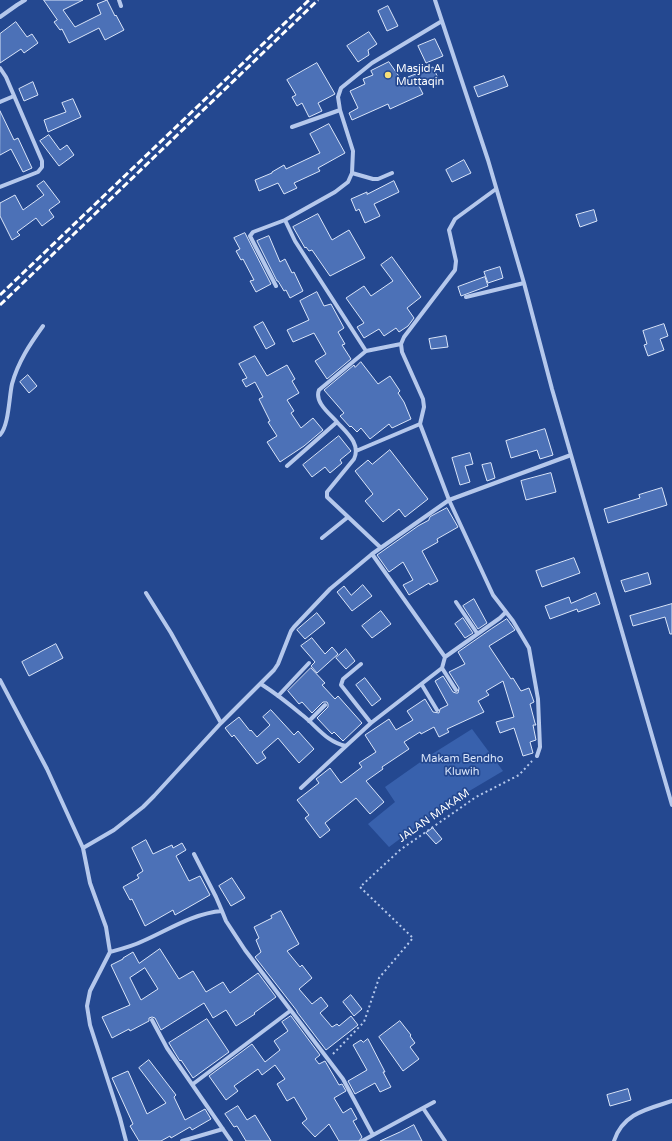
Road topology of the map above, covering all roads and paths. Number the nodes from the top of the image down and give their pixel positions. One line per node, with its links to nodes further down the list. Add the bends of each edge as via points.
1 (25, 0): 5 (street)
2 (119, 0): 4 (street)
3 (435, 0): 6 (street)
4 (121, 6)
5 (0, 17)
6 (442, 21): 10 (street, via 372,63 341,88 338,97); 15 (street)
7 (0, 68): 8 (street)
8 (14, 96): 9 (street); 14 (street, via 42,166 38,172)
9 (0, 102)
10 (340, 110): 11 (street); 13 (street, via 353,151)
11 (292, 127)
12 (392, 173): 13 (street, via 378,179)
13 (352, 174): 16 (street, via 348,182 335,192)
14 (0, 187)
15 (496, 189): 17 (street); 21 (street, via 451,224 449,230 456,261 455,270)
16 (285, 220): 18 (street, via 253,232 250,236); 22 (street, via 295,241)
17 (524, 283): 19 (street); 27 (street)
18 (276, 286)
19 (466, 298)
20 (43, 326): 25 (street, via 20,361)
21 (401, 344): 22 (street); 24 (street, via 402,352 423,399)
22 (366, 350): 23 (street, via 319,390 317,396 320,402)
23 (337, 422): 26 (street, via 355,443); 28 (street)
24 (420, 424): 26 (street); 29 (street)
25 (0, 435)
26 (356, 451): 30 (street, via 354,459 327,492 327,497)
27 (571, 455): 29 (street); 55 (street)
28 (287, 466)
29 (448, 500): 32 (street); 36 (street, via 493,594)
30 (348, 517): 31 (street); 32 (street)
31 (322, 538)
32 (380, 547): 33 (street)
33 (372, 554): 38 (street); 43 (street, via 330,589 290,631 278,664)
34 (146, 593): 50 (street)
35 (456, 602): 37 (street)
36 (506, 612): 37 (street); 53 (street, via 529,648 538,699 540,747)
37 (477, 634): 38 (street)
38 (445, 657): 41 (street)
39 (309, 663): 46 (street)
40 (361, 664): 51 (street, via 343,679 341,685)
41 (442, 668): 44 (street); 45 (street)
42 (0, 680): 56 (street, via 47,769)
43 (261, 684): 46 (street); 50 (street)
44 (422, 685): 48 (street); 51 (street)
45 (456, 690)
46 (278, 696): 49 (street)
47 (325, 705): 49 (street)
48 (437, 710)
49 (310, 721): 52 (street, via 330,741)
50 (221, 723): 56 (street, via 143,807 114,830)
51 (371, 724): 52 (street)
52 (346, 746): 54 (street)
53 (537, 756): 62 (path, JALAN MAKAM, via 519,774 476,797 400,850 360,887 413,938 379,978 364,1022)
54 (301, 788)
55 (672, 805)
56 (83, 848): 59 (street, via 90,882 106,927)
57 (194, 854): 58 (street)
58 (222, 911): 59 (street, via 208,912 141,942); 60 (street, via 245,950)
59 (110, 952): 69 (street, via 90,991 87,1006 90,1025)
60 (290, 1011): 62 (street); 63 (street)
61 (152, 1020): 63 (street, via 167,1048)
62 (328, 1060): 68 (street, via 343,1079)
63 (194, 1084): 67 (street)
64 (672, 1101): 74 (street, via 634,1114 624,1123)
65 (434, 1102): 66 (street)
66 (423, 1108): 68 (street); 73 (street)
67 (223, 1129): 70 (street); 71 (street)
68 (373, 1135): 72 (street)
69 (126, 1141)
70 (182, 1141)
71 (231, 1141)
72 (362, 1141)
73 (445, 1141)
74 (614, 1141)

